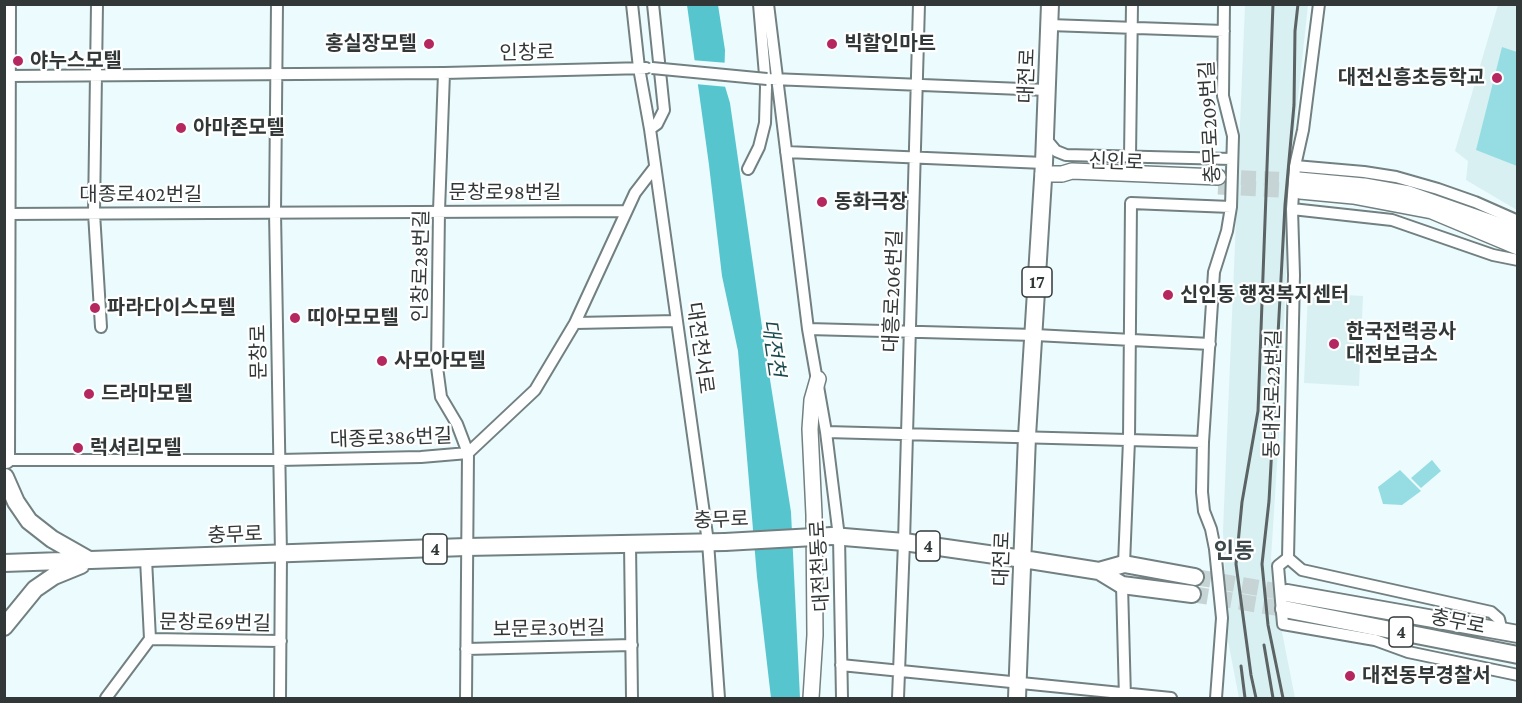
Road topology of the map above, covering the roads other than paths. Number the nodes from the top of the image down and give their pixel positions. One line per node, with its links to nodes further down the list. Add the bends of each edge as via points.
1 (7, 4): 20 (main road)
2 (97, 4): 19 (street)
3 (278, 4): 18 (street, 문창로)
4 (632, 4): 16 (street, 대전천서로)
5 (653, 4): 24 (street, via 664,110)
6 (759, 4): 31 (street, via 765,123)
7 (768, 4): 21 (street, 대전천동로)
8 (919, 4): 22 (street, 대흥로206번길)
9 (1050, 4): 13 (main road, 대전로 / 17)
10 (1132, 4): 14 (street)
11 (1224, 4): 15 (street, 충무로209번길)
12 (1319, 4): 33 (street, 동대전로22번길)
13 (1049, 25): 14 (street, 대전로); 23 (main road, 대전로 / 17)
14 (1132, 28): 15 (street, 대전로); 28 (street)
15 (1224, 31): 29 (street, 충무로209번길, via 1223,96 1233,136)
16 (639, 68): 17 (street, 인창로); 21 (street, 인창로, bridge); 24 (street, 대전천서로)
17 (444, 73): 18 (street, 인창로); 39 (street, 인창로28번길)
18 (278, 74): 19 (street, 인창로); 38 (street, 문창로)
19 (96, 75): 20 (street, 인창로); 40 (street)
20 (6, 76): 41 (main road)
21 (772, 79): 22 (street, 인창로); 26 (street, 대전천동로)
22 (917, 85): 23 (street, 인창로); 27 (street, 대흥로206번길)
23 (1047, 90): 25 (main road, 대전로 / 17)
24 (650, 129): 30 (street, 대전천서로)
25 (1045, 138): 28 (street, via 1056,151 1066,155); 32 (main road, 대전로 / 17)
26 (786, 152): 27 (street); 49 (street, 대전천동로)
27 (915, 158): 32 (street); 50 (street, 대흥로206번길)
28 (1130, 158): 29 (street)
29 (1232, 159): 35 (street, 충무로209번길)
30 (655, 167): 37 (street, 대종로386번길); 46 (street, 대전천서로)
31 (748, 169)
32 (1044, 169): 34 (street, 신인로, via 1062,174 1072,171); 51 (main road, 대전로 / 17)
33 (1298, 179): 36 (street, 동대전로22번길); 42 (street, via 1364,172 1396,177); 43 (street, via 1409,194); 44 (street, via 1353,196 1432,211)
34 (1218, 182)
35 (1231, 207): 52 (street, via 1131,203); 53 (street, 충무로209번길, via 1214,272)
36 (1292, 209): 45 (street, via 1392,220); 70 (street, 동대전로22번길)
37 (627, 211): 39 (street, 문창로98번길); 47 (street, 대종로386번길)
38 (275, 212): 39 (street, 문창로98번길); 40 (street, 대종로402번길); 61 (street, 문창로)
39 (439, 212): 60 (street, 인창로28번길, via 437,367 441,397)
40 (94, 213): 41 (street, 대종로402번길); 48 (street)
41 (5, 214): 62 (main road)
42 (1518, 221)
43 (1518, 232)
44 (1518, 247)
45 (1518, 260)
46 (677, 321): 47 (street); 65 (street, 대전천서로)
47 (575, 323): 60 (street, 대종로386번길, via 535,390)
48 (101, 327)
49 (808, 329): 50 (street); 54 (street, 대전천동로)
50 (910, 333): 51 (street); 56 (street, 대흥로206번길)
51 (1035, 334): 52 (street); 57 (main road, 대전로 / 17)
52 (1130, 341): 53 (street); 58 (street)
53 (1210, 344): 59 (street, 충무로209번길)
54 (818, 379): 55 (street, 대전천동로); 97 (street, via 810,429 816,635)
55 (826, 432): 56 (street); 64 (street, 대전천동로)
56 (908, 434): 57 (street); 66 (street, 대흥로206번길)
57 (1027, 436): 58 (street); 72 (main road, 대전로 / 17)
58 (1129, 440): 59 (street); 75 (street)
59 (1203, 442): 101 (street, 충무로209번길, via 1204,511 1215,549 1222,618)
60 (468, 453): 61 (street, 대종로386번길); 68 (street)
61 (279, 460): 62 (street, 대종로386번길); 69 (street, 문창로)
62 (5, 469): 63 (main road); 73 (main road, via 16,502 29,521)
63 (4, 504)
64 (835, 536): 65 (main road, 충무로 / 4, bridge); 66 (main road, 충무로 / 4); 87 (street, 대전천동로)
65 (716, 542): 67 (main road, 충무로 / 4); 96 (street, 대전천서로)
66 (904, 542): 72 (main road, 충무로 / 4); 88 (street)
67 (630, 544): 68 (main road, 충무로 / 4); 84 (street)
68 (466, 547): 69 (main road, 충무로 / 4); 85 (street, 보문로30번길)
69 (281, 554): 71 (main road, 충무로 / 4); 83 (street, 문창로)
70 (1288, 558): 81 (street, via 1302,570 1491,612); 89 (street, via 1278,566 1283,624 1375,640 1408,652)
71 (146, 559): 73 (main road, 충무로 / 4); 82 (street)
72 (1023, 559): 76 (main road, 충무로 / 4); 90 (main road, 대전로 / 17)
73 (91, 561): 74 (main road, 충무로 / 4); 80 (main road, via 54,576 35,589)
74 (4, 563)
75 (1124, 564): 76 (main road, 충무로 / 4); 77 (main road, 충무로 / 4)
76 (1099, 571): 78 (main road, 충무로 / 4)
77 (1195, 577)
78 (1122, 585): 79 (main road, 충무로 / 4); 91 (street)
79 (1192, 594)
80 (4, 627)
81 (1510, 633): 86 (main road, 충무로 / 4, via 1286,601)
82 (150, 639): 83 (street, 문창로69번길); 92 (street, 문창로69번길)
83 (281, 641): 93 (street, 문창로)
84 (632, 645): 85 (street, 보문로30번길); 95 (street)
85 (466, 649): 94 (street, 보문로30번길)
86 (1518, 655)
87 (841, 665): 88 (street); 98 (street, 대전천동로)
88 (899, 672): 90 (street); 99 (street)
89 (1518, 675)
90 (1017, 691): 91 (street)
91 (1125, 697): 100 (street)
92 (106, 699)
93 (280, 699)
94 (466, 699)
95 (632, 699)
96 (719, 699)
97 (811, 699)
98 (842, 699)
99 (898, 699)
100 (1171, 699)
101 (1216, 699)

